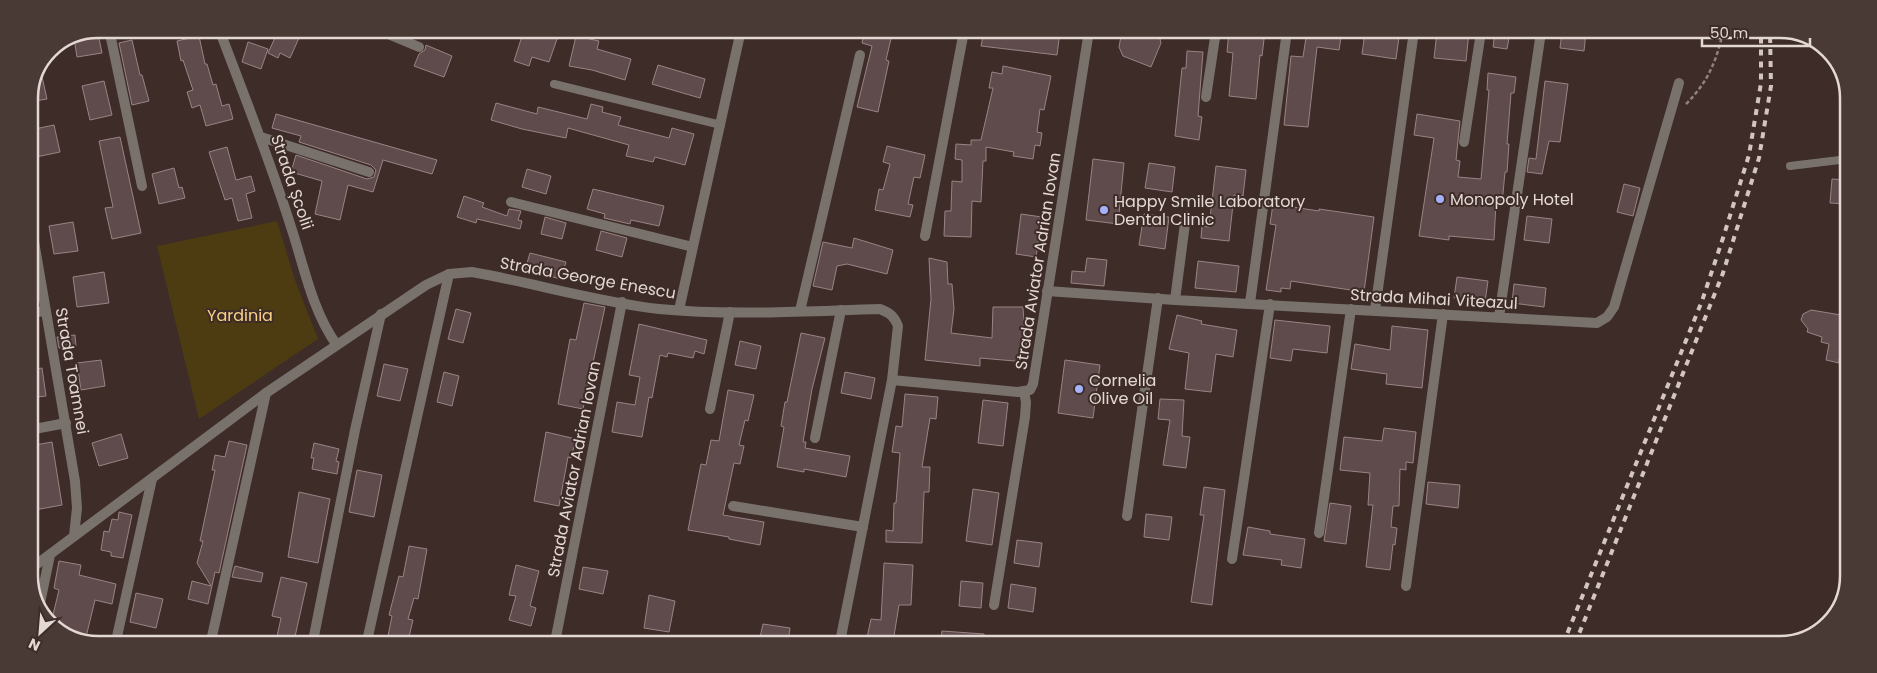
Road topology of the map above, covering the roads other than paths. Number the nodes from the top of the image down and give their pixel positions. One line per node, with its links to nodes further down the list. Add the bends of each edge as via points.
1 (111, 38): 23 (street)
2 (222, 38): 18 (street, Strada Școlii)
3 (396, 38): 12 (street)
4 (739, 38): 17 (street)
5 (963, 38): 26 (street)
6 (1089, 38): 30 (street, Strada Aviator Adrian Iovan)
7 (1215, 38): 16 (street)
8 (1286, 38): 34 (street)
9 (1413, 38): 40 (street)
10 (1479, 38): 19 (street)
11 (1540, 38): 46 (street)
12 (419, 48)
13 (860, 55): 42 (street)
14 (1679, 83): 46 (street, Strada Mihai Viteazul, via 1614,307 1607,317 1596,324)
15 (554, 84): 17 (lane)
16 (1206, 97)
17 (721, 125): 27 (street)
18 (261, 137): 22 (street); 47 (street, Strada Școlii, via 313,297)
19 (1464, 142)
20 (1839, 160): 21 (lane)
21 (1790, 166)
22 (369, 172)
23 (142, 186)
24 (511, 202): 27 (street)
25 (1186, 216): 32 (street)
26 (926, 236)
27 (693, 247): 38 (street)
28 (38, 264): 37 (street, Strada Toamnei)
29 (449, 274): 33 (street, Strada George Enescu, via 472,272); 44 (street, Strada George Enescu, via 426,284); 70 (street)
30 (1047, 291): 31 (street, Strada Mihai Viteazul); 49 (street, Strada Aviator Adrian Iovan, via 1035,377 1030,390)
31 (1158, 298): 32 (street, Strada Mihai Viteazul); 57 (street)
32 (1175, 300): 34 (street, Strada Mihai Viteazul)
33 (622, 302): 38 (street, Strada George Enescu); 71 (street, Strada Aviator Adrian Iovan)
34 (1250, 303): 35 (street, Strada Mihai Viteazul)
35 (1270, 304): 36 (street, Strada Mihai Viteazul); 62 (street)
36 (1351, 309): 40 (street, Strada Mihai Viteazul); 59 (street)
37 (46, 310): 41 (street); 52 (street, Strada Toamnei)
38 (679, 310): 43 (street, Strada George Enescu)
39 (841, 310): 42 (street, Strada George Enescu); 48 (street, Strada George Enescu, via 880,309 895,318 898,326); 54 (street)
40 (1375, 310): 45 (street, Strada Mihai Viteazul)
41 (38, 311)
42 (800, 311): 43 (street, Strada George Enescu)
43 (730, 312): 51 (street)
44 (381, 314): 47 (street, Strada George Enescu); 69 (street)
45 (1443, 314): 46 (street, Strada Mihai Viteazul); 64 (street)
46 (1499, 317)
47 (336, 344): 50 (street, Strada George Enescu)
48 (892, 380): 49 (street, Strada Aviator Adrian Iovan); 58 (street)
49 (1024, 392): 66 (street, via 1025,417)
50 (266, 393): 55 (street, Strada George Enescu); 68 (street)
51 (710, 409)
52 (66, 423): 53 (street); 60 (street, Strada Toamnei, via 76,495)
53 (38, 428)
54 (815, 438)
55 (152, 479): 60 (street, Strada George Enescu); 67 (street)
56 (733, 506): 58 (street)
57 (1127, 516)
58 (863, 528): 72 (street)
59 (1319, 533)
60 (74, 536): 61 (street, Strada George Enescu)
61 (50, 555): 63 (street, Strada George Enescu); 65 (street)
62 (1232, 559)
63 (38, 564)
64 (1406, 586)
65 (41, 597)
66 (994, 605)
67 (117, 636)
68 (212, 636)
69 (314, 636)
70 (368, 636)
71 (556, 636)
72 (841, 636)

